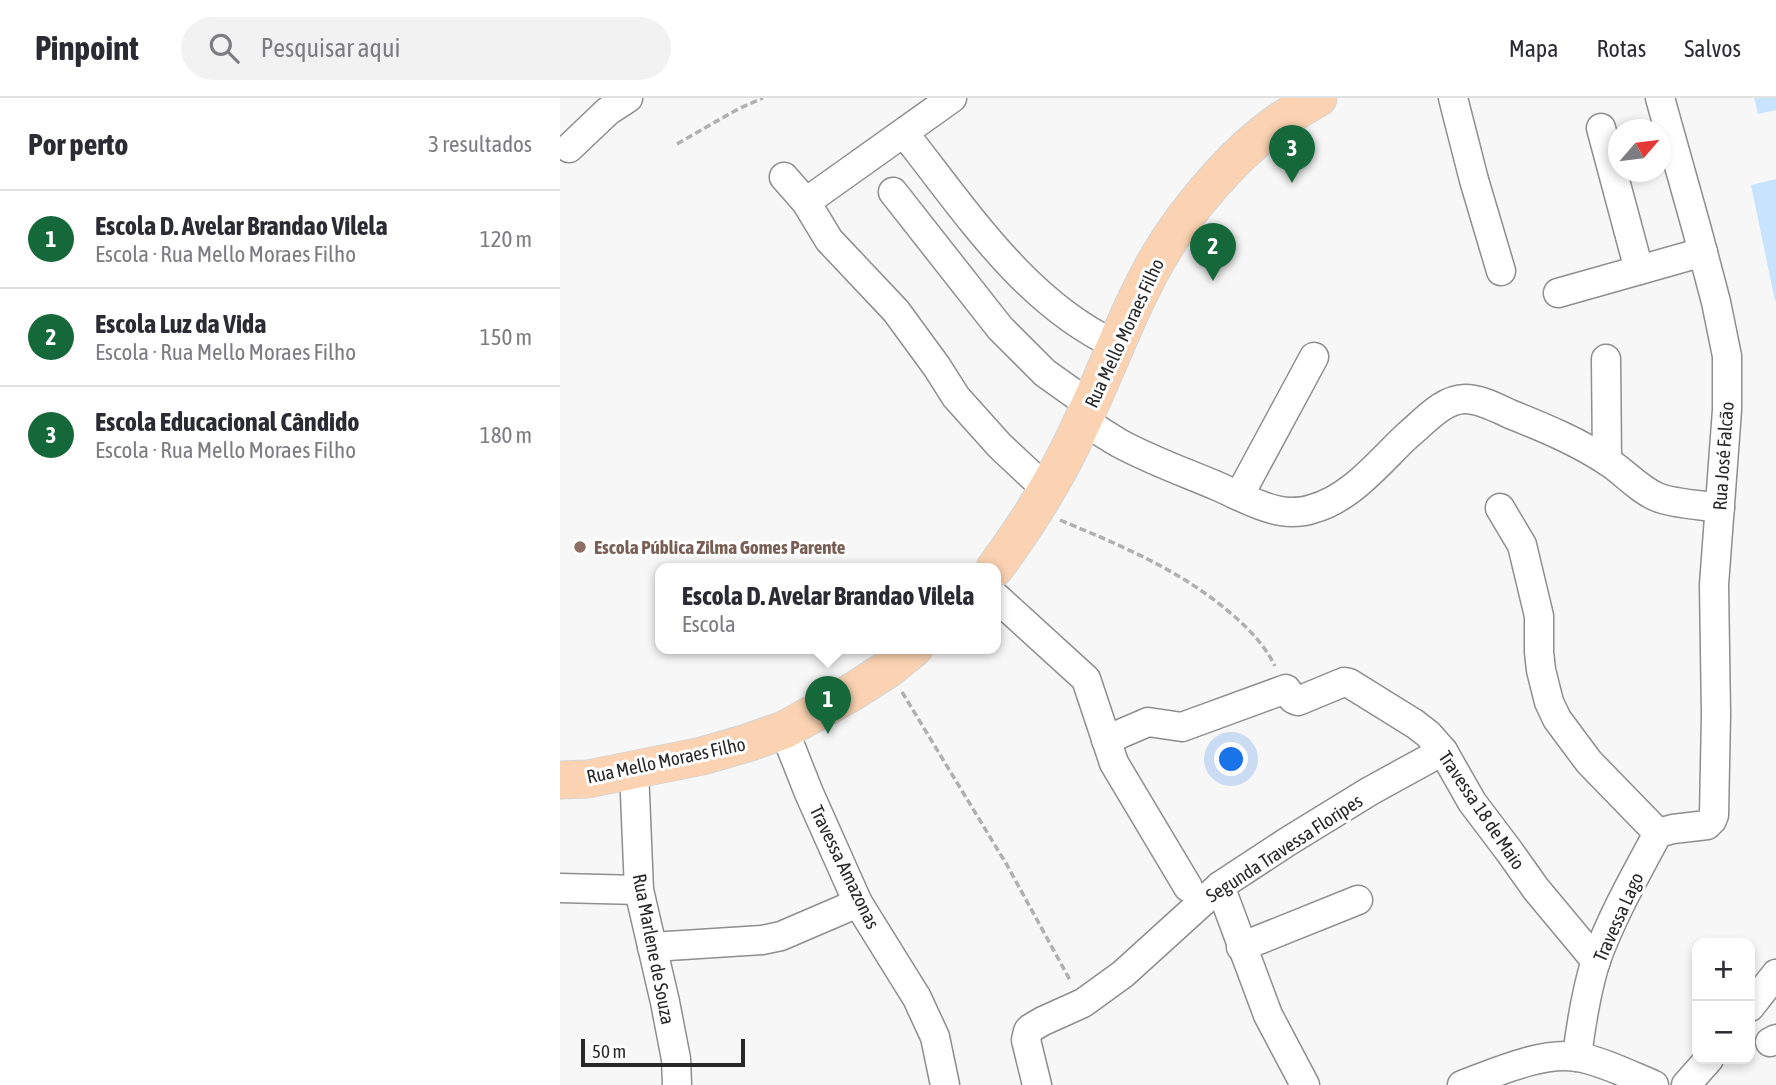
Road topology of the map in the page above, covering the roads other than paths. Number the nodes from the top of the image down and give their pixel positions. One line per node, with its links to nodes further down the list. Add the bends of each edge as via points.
1 (628, 98): 8 (street)
2 (952, 98): 7 (street)
3 (1318, 98): 16 (main road, Rua Mello Moraes Filho, via 1245,150 1205,192 1159,256)
4 (1453, 98): 14 (street)
5 (1660, 98): 12 (street, Rua José Falcão)
6 (1601, 128): 13 (street)
7 (904, 133): 11 (street); 16 (street, via 1014,270 1079,324)
8 (569, 148)
9 (784, 177): 11 (street)
10 (893, 192): 19 (street, via 1000,328)
11 (806, 202): 22 (street, via 829,240 896,311 956,397)
12 (1703, 252): 13 (street); 24 (street, Rua José Falcão, via 1727,356)
13 (1639, 270): 15 (street)
14 (1501, 271)
15 (1558, 293)
16 (1116, 345): 19 (main road, Rua Mello Moraes Filho)
17 (1314, 357): 21 (street)
18 (1606, 359): 20 (street)
19 (1087, 412): 21 (street, via 1120,443); 22 (main road, Rua Mello Moraes Filho)
20 (1607, 461): 21 (street, via 1560,435 1466,399 1434,412 1367,476 1313,509 1291,512); 24 (street, via 1661,499)
21 (1239, 496)
22 (1041, 500): 25 (main road, Rua Mello Moraes Filho)
23 (1500, 508): 33 (street, via 1522,545 1539,616 1540,661 1557,719 1588,762)
24 (1720, 508): 33 (street, Rua José Falcão, via 1714,585 1714,815 1707,824)
25 (998, 563)
26 (1001, 602): 29 (street, via 1086,680)
27 (901, 659): 28 (main road, Rua Mello Moraes Filho)
28 (784, 730): 31 (main road, Rua Mello Moraes Filho); 39 (street, Travessa Amazonas)
29 (1106, 740): 30 (street, Travessa 18 de Maio, via 1148,722 1182,727 1286,689 1296,701 1346,682 1415,724); 34 (street, via 1114,763)
30 (1443, 751): 35 (street, Segunda Travessa Floripes, via 1370,791); 42 (street, Travessa 18 de Maio, via 1472,802)
31 (634, 771): 32 (main road, Rua Mello Moraes Filho); 37 (street, Rua Marlene de Souza)
32 (560, 780)
33 (1658, 833): 42 (street, Travessa Lago)
34 (1188, 887)
35 (1220, 887): 41 (street); 49 (street, Segunda Travessa Floripes, via 1123,974 1083,1003 1028,1031)
36 (560, 888): 37 (street)
37 (639, 890): 40 (street, Rua Marlene de Souza)
38 (1358, 900): 41 (street)
39 (858, 903): 40 (street, via 781,936); 48 (street, Travessa Amazonas, via 917,998 935,1037)
40 (652, 947): 47 (street, Rua Marlene de Souza, via 676,1059)
41 (1241, 947): 50 (street, via 1268,1015)
42 (1596, 961): 45 (street, Travessa Lago)
43 (1776, 974): 44 (street)
44 (1755, 1001)
45 (1577, 1057): 51 (street, via 1521,1063); 52 (street)
46 (1705, 1064): 53 (street)
47 (677, 1085)
48 (945, 1085)
49 (1037, 1085)
50 (1305, 1085)
51 (1462, 1085)
52 (1654, 1085)
53 (1686, 1085)

